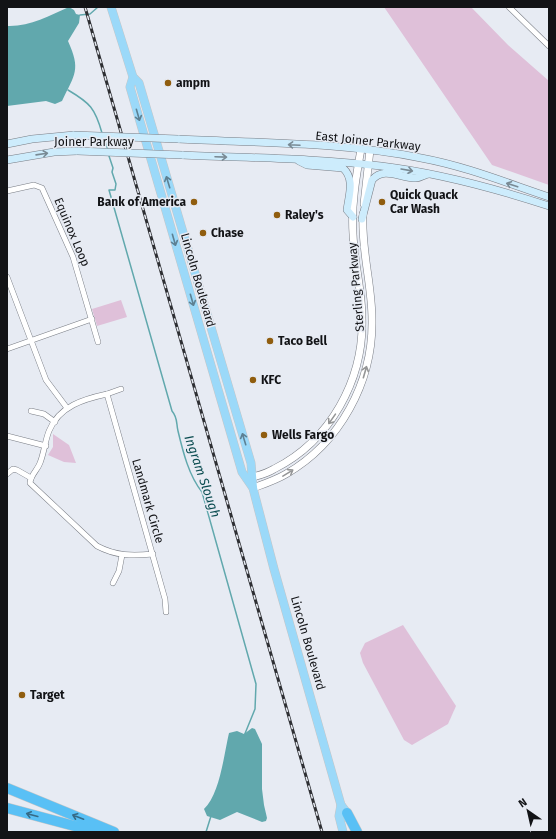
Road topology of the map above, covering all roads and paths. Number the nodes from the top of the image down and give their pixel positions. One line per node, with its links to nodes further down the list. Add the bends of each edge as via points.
1 (111, 7): 4 (main road, Lincoln Boulevard)
2 (509, 7): 3 (street)
3 (549, 46)
4 (133, 77): 34 (main road, Lincoln Boulevard, one-way to 4, via 253,468 139,83); 34 (main road, Lincoln Boulevard, one-way to 34, via 130,87 242,472)
5 (178, 139): 6 (main road, Joiner Parkway, bridge, via 74,135); 7 (main road, East Joiner Parkway, one-way to 5)
6 (7, 144)
7 (361, 149): 8 (main road, East Joiner Parkway); 12 (street, Sterling Parkway)
8 (370, 150): 13 (street, Sterling Parkway); 16 (main road, East Joiner Parkway, one-way to 8, via 453,165)
9 (182, 155): 10 (main road, Joiner Parkway, one-way to 9, bridge, via 77,151); 11 (main road, East Joiner Parkway, one-way to 11)
10 (7, 160)
11 (297, 160): 12 (main road, East Joiner Parkway); 18 (main road, via 307,166 343,168 348,172 351,178 347,210)
12 (358, 163): 13 (main road, East Joiner Parkway); 18 (street, Sterling Parkway)
13 (368, 164): 14 (main road, East Joiner Parkway, one-way to 14); 19 (street, Sterling Parkway)
14 (428, 174): 17 (main road, East Joiner Parkway, via 483,186); 19 (main road, via 418,178 381,172 376,175 372,180)
15 (7, 191): 21 (street, Equinox Loop, via 34,185 42,188 73,257)
16 (549, 197)
17 (549, 206)
18 (353, 217): 34 (street, Sterling Parkway, one-way to 34, via 362,320 360,354 353,378 336,412 312,443 281,466)
19 (362, 219): 35 (street, Sterling Parkway, one-way to 19, via 286,474 319,450 344,419 358,392 368,359 372,319)
20 (7, 277): 22 (street)
21 (92, 319): 22 (street); 23 (street, Equinox Loop)
22 (30, 340): 24 (street); 27 (street, via 46,380)
23 (98, 342)
24 (7, 349)
25 (121, 389): 26 (street)
26 (107, 394): 27 (street, via 84,399); 36 (street, Landmark Circle)
27 (67, 408): 29 (street)
28 (31, 411): 29 (street, via 44,414)
29 (55, 422): 31 (street)
30 (7, 436): 31 (street)
31 (46, 446): 33 (street, via 40,464)
32 (7, 474): 33 (street, via 12,469)
33 (31, 478): 37 (street, Landmark Circle, via 30,483 97,546)
34 (250, 478): 35 (main road, Lincoln Boulevard)
35 (253, 488): 42 (main road, Lincoln Boulevard)
36 (153, 554): 37 (street, Landmark Circle); 39 (street)
37 (122, 555): 38 (street)
38 (113, 584)
39 (166, 612)
40 (7, 788): 44 (highway, one-way to 40)
41 (7, 808): 43 (highway, one-way to 41)
42 (344, 809): 45 (main road, Lincoln Boulevard, via 339,816); 46 (main road, Lincoln Boulevard); 47 (highway)
43 (97, 832)
44 (114, 832)
45 (343, 832)
46 (352, 832)
47 (356, 832)

